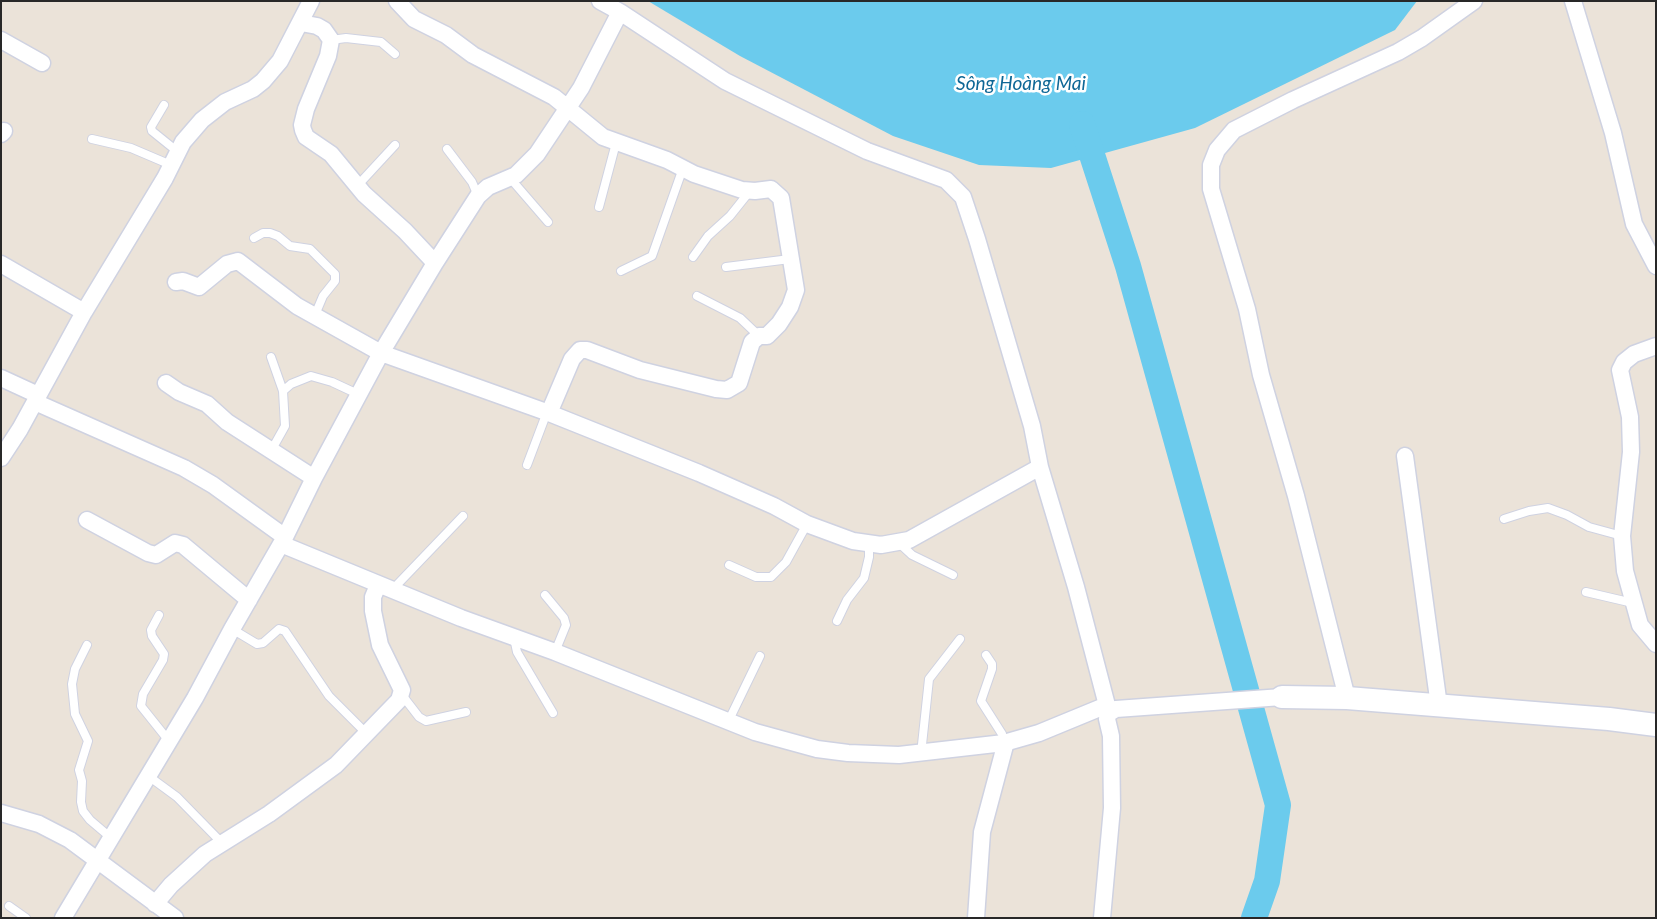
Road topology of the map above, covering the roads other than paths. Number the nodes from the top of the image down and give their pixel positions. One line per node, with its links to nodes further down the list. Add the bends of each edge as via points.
1 (311, 1): 7 (street)
2 (397, 1): 13 (street, via 414,19 446,35 488,64 545,91)
3 (600, 1): 6 (street)
4 (1474, 1): 81 (street, via 1398,52 1234,130 1217,150 1210,165 1210,189 1247,308 1261,375 1296,496)
5 (1573, 1): 31 (street, via 1613,133 1634,224)
6 (620, 12): 13 (street, via 581,88); 52 (street, via 725,81 867,151 946,180 963,196 1032,426)
7 (301, 24): 9 (street, via 317,26); 18 (street, via 280,61 263,81 202,120)
8 (1, 40): 11 (street)
9 (331, 40): 10 (lane, via 346,38 381,42); 21 (street, via 302,124 306,137 331,154)
10 (395, 54)
11 (42, 63)
12 (164, 104): 18 (lane, via 151,127)
13 (567, 108): 15 (street, via 603,137); 20 (street, via 537,154)
14 (92, 139): 18 (lane)
15 (616, 143): 19 (street); 24 (lane)
16 (396, 145): 21 (lane)
17 (447, 149): 23 (lane, via 472,182)
18 (174, 159): 36 (street)
19 (683, 168): 22 (street); 33 (lane, via 652,256)
20 (510, 178): 23 (street, via 488,187); 25 (lane)
21 (358, 185): 29 (street)
22 (751, 191): 27 (lane); 28 (street, via 771,189 781,198)
23 (478, 196): 29 (street)
24 (599, 207)
25 (548, 222)
26 (254, 238): 37 (lane, via 270,233 290,246 310,249 335,274 335,281 323,296)
27 (693, 257)
28 (790, 259): 32 (lane); 38 (street, via 796,290 790,308 772,333)
29 (435, 263): 40 (street)
30 (1, 264): 36 (street)
31 (1656, 266)
32 (726, 267)
33 (621, 270)
34 (176, 282): 37 (street, via 199,287 227,264 238,261 287,300)
35 (697, 296): 38 (lane, via 740,318)
36 (84, 312): 46 (street)
37 (315, 315): 40 (street)
38 (759, 336): 47 (street, via 752,342 739,382 727,390 640,370 580,350 572,359)
39 (1656, 346): 58 (street, via 1634,354 1620,370 1630,417)
40 (381, 353): 45 (street); 47 (street)
41 (271, 357): 44 (lane)
42 (1, 378): 46 (street)
43 (166, 382): 48 (street, via 179,392 207,404 227,422)
44 (283, 391): 45 (lane, via 291,384 312,376); 48 (lane, via 285,426)
45 (360, 395): 53 (street)
46 (36, 398): 50 (street); 59 (street, via 184,468 213,485)
47 (548, 413): 51 (lane); 57 (street, via 699,473)
48 (271, 451): 53 (street)
49 (1405, 456): 82 (street)
50 (1, 458)
51 (526, 465)
52 (1040, 467): 60 (street); 83 (street)
53 (314, 478): 59 (street)
54 (463, 516): 64 (lane)
55 (1504, 519): 58 (lane, via 1548,508 1589,527)
56 (87, 520): 67 (street, via 148,553 156,555 175,543 183,545)
57 (807, 524): 61 (street); 62 (lane, via 786,562 771,577 756,576)
58 (1622, 536): 68 (street)
59 (283, 541): 64 (street); 67 (street)
60 (899, 543): 61 (street); 63 (lane, via 912,555)
61 (868, 544): 70 (lane, via 869,557 864,578 847,600)
62 (729, 565)
63 (953, 575)
64 (385, 588): 72 (street); 79 (street, via 372,605 374,618 380,645)
65 (1586, 592): 68 (lane)
66 (545, 595): 76 (lane, via 566,625)
67 (249, 600): 71 (street)
68 (1633, 603): 74 (street, via 1640,625)
69 (159, 615): 89 (lane, via 151,630 164,654 163,660 143,694 141,706)
70 (837, 622)
71 (232, 629): 88 (lane, via 257,644 263,643 279,628 285,631 329,696); 89 (street)
72 (514, 637): 76 (street); 85 (lane, via 517,652)
73 (960, 639): 91 (lane, via 929,679)
74 (1656, 644)
75 (87, 645): 94 (lane, via 72,684 75,714 88,741 79,770 82,781 80,802 90,820)
76 (555, 652): 86 (street)
77 (986, 655): 90 (lane, via 992,669 981,701)
78 (760, 656): 86 (lane)
79 (402, 695): 84 (lane, via 426,721); 88 (street)
80 (1282, 697): 81 (street); 83 (street)
81 (1347, 698): 82 (street)
82 (1439, 706): 87 (street)
83 (1108, 709): 90 (street); 103 (street, via 1112,808)
84 (466, 712)
85 (553, 713)
86 (728, 722): 91 (street, via 817,749)
87 (1656, 725)
88 (366, 734): 95 (street, via 318,780)
89 (170, 741): 92 (street)
90 (1005, 742): 91 (street); 102 (street, via 982,832)
91 (921, 754)
92 (147, 775): 94 (street); 95 (lane, via 177,797)
93 (1, 813): 96 (street, via 58,833)
94 (110, 837): 96 (street)
95 (222, 843): 97 (street, via 187,869)
96 (96, 860): 97 (street); 100 (street)
97 (155, 904): 101 (street)
98 (9, 906): 99 (lane)
99 (26, 918)
100 (63, 918)
101 (175, 918)
102 (976, 918)
103 (1102, 918)

